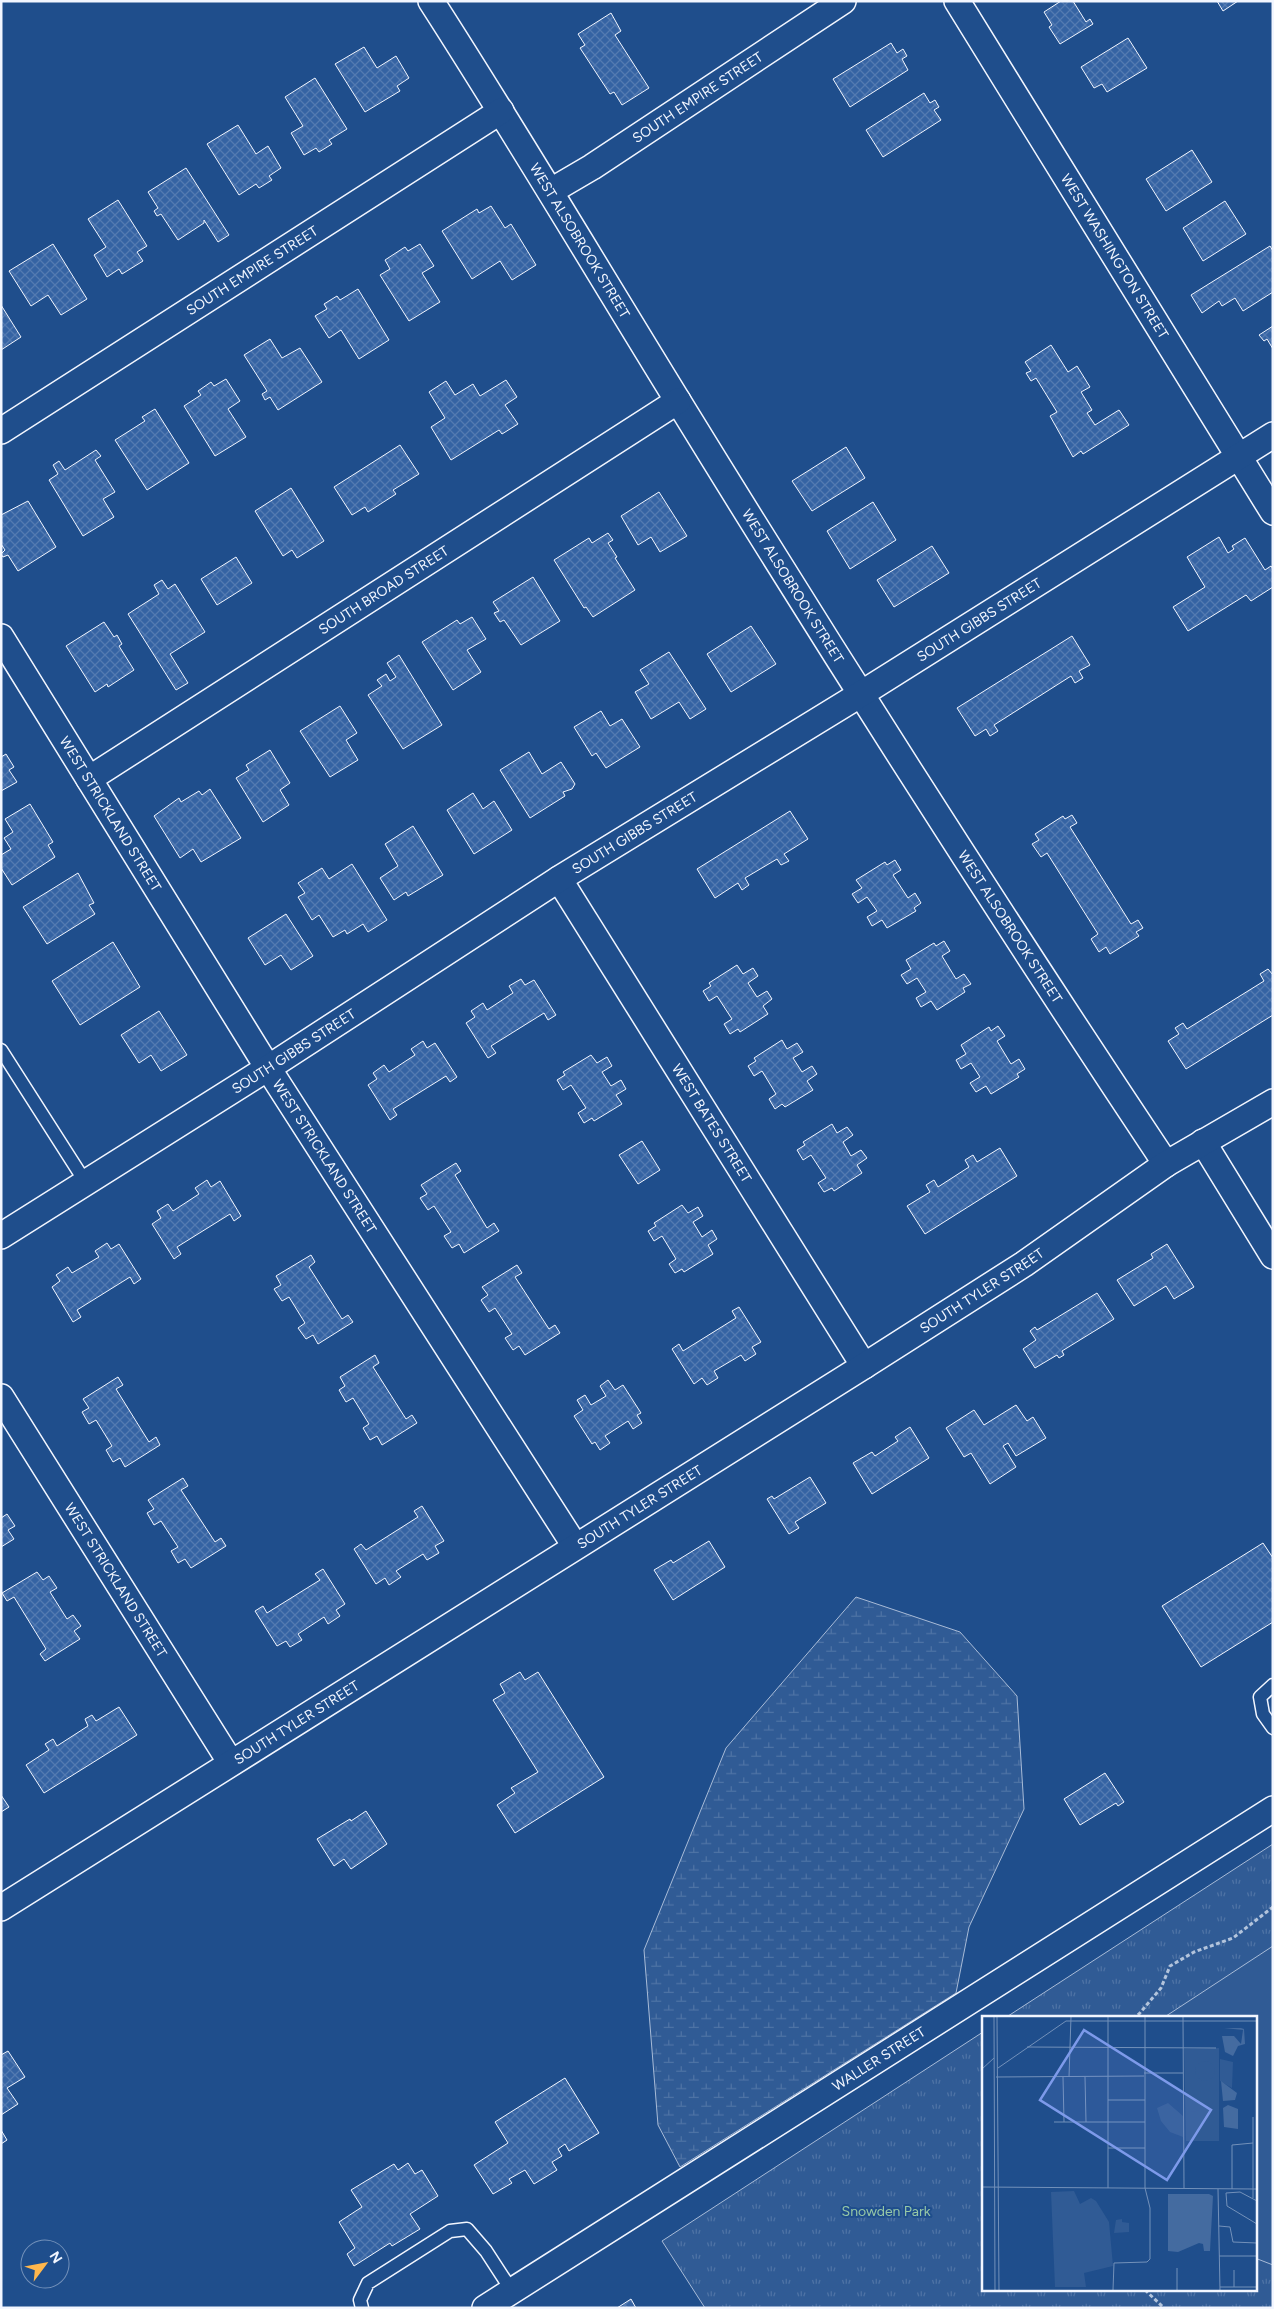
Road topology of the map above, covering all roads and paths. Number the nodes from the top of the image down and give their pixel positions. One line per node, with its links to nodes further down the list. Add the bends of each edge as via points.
1 (431, 1): 4 (street, WEST ALSOBROOK STREET)
2 (843, 1): 5 (street, SOUTH EMPIRE STREET)
3 (957, 1): 9 (street, WEST WASHINGTON STREET)
4 (502, 111): 5 (street, WEST ALSOBROOK STREET); 7 (street, SOUTH EMPIRE STREET)
5 (551, 191): 6 (street, WEST ALSOBROOK STREET)
6 (678, 401): 12 (street, WEST ALSOBROOK STREET); 13 (street, SOUTH BROAD STREET)
7 (1, 431)
8 (1273, 435): 9 (street, SOUTH GIBBS STREET)
9 (1238, 456): 10 (street, WEST WASHINGTON STREET); 12 (street, SOUTH GIBBS STREET)
10 (1273, 512)
11 (1, 637): 13 (street, WEST STRICKLAND STREET)
12 (861, 694): 14 (street, SOUTH GIBBS STREET); 19 (street, WEST ALSOBROOK STREET)
13 (89, 779): 16 (street, WEST STRICKLAND STREET)
14 (559, 879): 16 (street, SOUTH GIBBS STREET); 23 (street, WEST BATES STREET)
15 (1, 1050): 20 (lane)
16 (268, 1068): 20 (street, SOUTH GIBBS STREET); 25 (street, WEST STRICKLAND STREET)
17 (1273, 1102): 18 (street, SOUTH TYLER STREET)
18 (1203, 1142): 19 (street, SOUTH TYLER STREET); 22 (street)
19 (1166, 1164): 23 (street, SOUTH TYLER STREET, via 1024,1264)
20 (86, 1183): 21 (street, SOUTH GIBBS STREET)
21 (1, 1236)
22 (1273, 1256)
23 (864, 1366): 25 (street, SOUTH TYLER STREET)
24 (1, 1397): 28 (street, WEST STRICKLAND STREET)
25 (575, 1546): 28 (street, SOUTH TYLER STREET)
26 (1273, 1685): 27 (lane, via 1260,1696 1263,1714)
27 (1273, 1728)
28 (231, 1763): 31 (street, SOUTH TYLER STREET)
29 (1273, 1809): 33 (street, WALLER STREET)
30 (1273, 1907): 32 (path, via 1232,1938 1194,1952 1170,1966 1160,1988)
31 (1, 1908)
32 (1136, 2016)
33 (512, 2291): 35 (lane, via 467,2229 450,2230 368,2283 360,2300); 36 (street, WALLER STREET)
34 (1147, 2292): 37 (path)
35 (362, 2308)
36 (485, 2308)
37 (1164, 2308)

